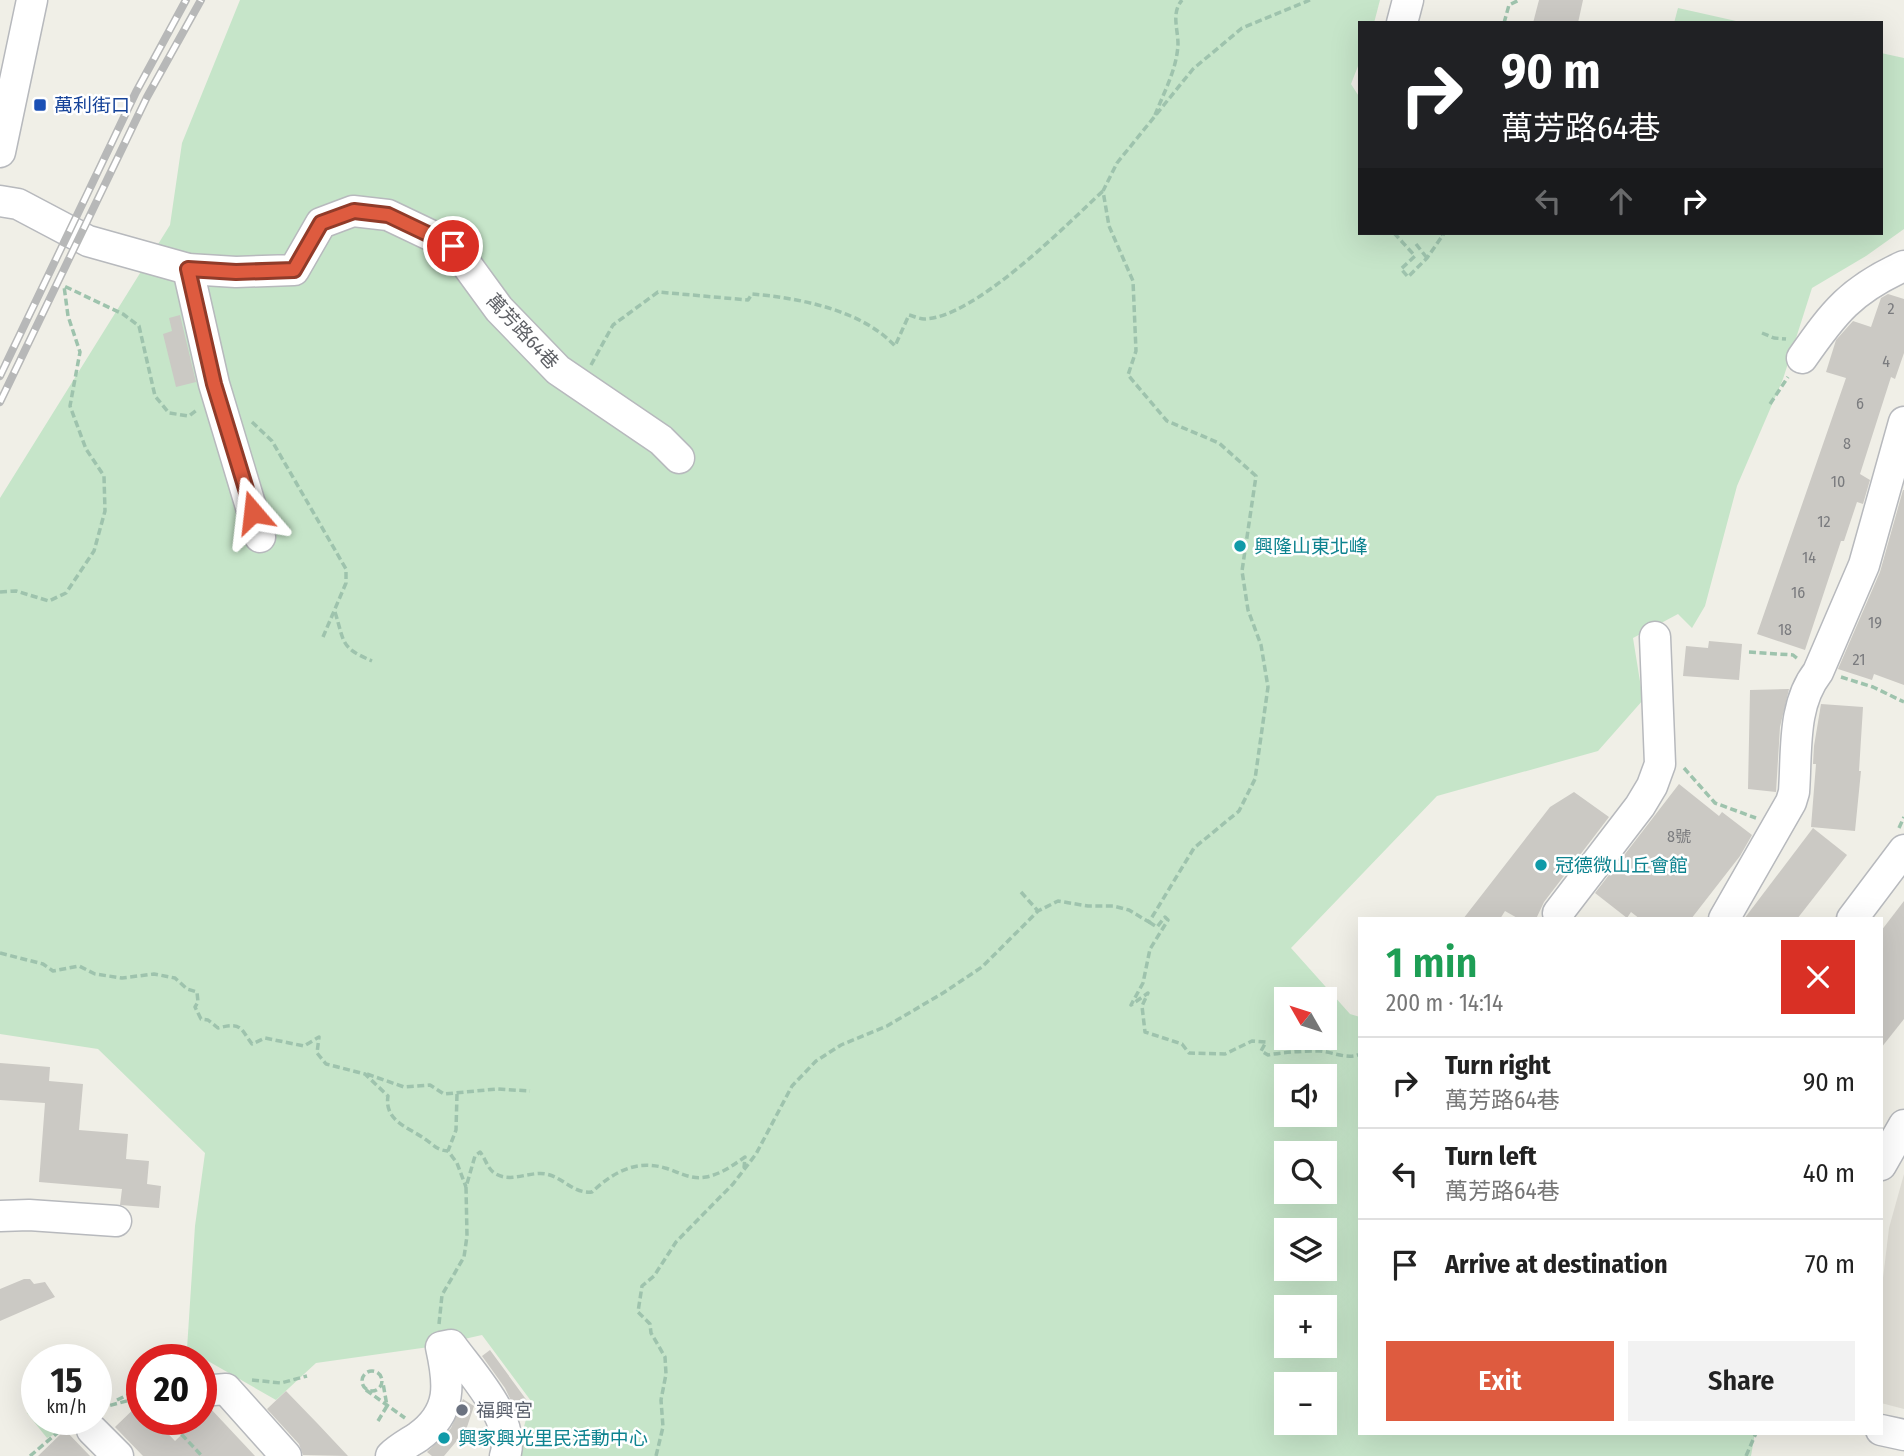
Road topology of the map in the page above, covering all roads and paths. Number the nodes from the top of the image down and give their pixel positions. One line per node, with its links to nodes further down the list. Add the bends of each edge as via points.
1 (32, 0): 9 (street)
2 (1182, 0): 8 (path, via 1176,13 1174,66)
3 (1310, 0): 8 (path, via 1242,28 1193,69)
4 (1408, 0): 6 (street)
5 (1519, 0): 7 (path, via 1509,5)
6 (1403, 21)
7 (1505, 21)
8 (1153, 119): 10 (path, via 1117,163)
9 (0, 152)
10 (1103, 191): 19 (path, via 1024,265 957,310 924,319 909,315 895,346 885,334 827,306 771,295 752,294 748,300 658,292 613,325); 38 (path, via 1109,226 1133,281 1136,351 1129,376 1167,421 1219,443 1256,476 1242,571 1268,687 1255,779 1239,811 1194,848)
11 (0, 201): 17 (street, 萬芳路64巷, via 18,204 88,241)
12 (1396, 235): 15 (path, via 1415,256 1401,269 1408,277)
13 (1443, 235): 15 (path)
14 (1416, 244): 15 (path)
15 (1427, 258)
16 (1904, 266): 18 (street, via 1880,277 1836,311)
17 (188, 269): 19 (street, 萬芳路64巷, via 294,270 321,223 354,211 388,215 453,246 499,309 558,370); 20 (street)
18 (1802, 358): 21 (path)
19 (579, 385): 23 (street, 萬芳路64巷, via 662,440)
20 (218, 398): 24 (street); 25 (path, via 189,416 169,413 155,396 139,326 64,286 80,352 70,406 86,449 104,476 105,510 94,551 66,593 49,601); 26 (path, via 234,406 272,441 346,569 346,583)
21 (1770, 404)
22 (1904, 422): 31 (street, via 1864,565 1818,672 1807,686 1800,709 1794,792)
23 (679, 458)
24 (260, 537)
25 (0, 592)
26 (334, 610): 28 (path); 29 (path, via 350,651)
27 (1655, 636): 30 (street)
28 (323, 637)
29 (372, 661)
30 (1660, 765): 31 (path, via 1687,769 1715,803); 35 (street, via 1640,806)
31 (1778, 825): 36 (street)
32 (1904, 850): 37 (street)
33 (1021, 892): 34 (path)
34 (1038, 911): 38 (path, via 1058,901 1113,906); 47 (path, via 982,967 899,1019 816,1061 792,1086)
35 (1559, 917)
36 (1725, 917)
37 (1854, 917)
38 (1149, 922): 40 (path, via 1157,928 1165,917 1168,920 1150,949 1143,983 1131,1005 1148,993 1142,1006 1145,1032 1182,1044 1189,1053 1225,1054 1252,1041 1266,1042 1261,1051 1268,1055 1292,1051)
39 (0, 953): 41 (path, via 53,971 79,966 122,978 153,974 175,978 197,992 195,1007 201,1019 218,1028 233,1024 244,1029 252,1044 265,1038 304,1046 319,1037 317,1053 326,1064)
40 (1358, 1054)
41 (365, 1074): 43 (path, via 404,1087 430,1085 444,1094); 45 (path, via 388,1096 387,1106 395,1120 437,1150)
42 (530, 1091): 43 (path)
43 (457, 1094): 45 (path, via 457,1130)
44 (1904, 1125): 46 (street)
45 (448, 1151): 48 (path)
46 (1883, 1162)
47 (743, 1170): 48 (path, via 745,1157 723,1172 704,1177 686,1177 647,1165 626,1168 592,1192 581,1193 551,1175 509,1178 496,1174 480,1152); 71 (path, via 642,1286 638,1312 650,1324 665,1357 663,1427)
48 (466, 1187): 51 (path, via 464,1257 442,1295)
49 (0, 1216): 50 (street)
50 (116, 1221)
51 (439, 1312)
52 (307, 1376): 53 (path, via 281,1383)
53 (250, 1380)
54 (382, 1381): 56 (path, via 376,1390); 56 (path, via 375,1371 365,1373 361,1381); 57 (path)
55 (217, 1390): 68 (street, via 226,1389)
56 (366, 1390): 57 (path)
57 (387, 1406): 58 (path)
58 (378, 1421)
59 (1883, 1430): 64 (street)
60 (53, 1435): 65 (path)
61 (100, 1435): 66 (street)
62 (182, 1435): 67 (path)
63 (1755, 1435): 72 (path)
64 (1904, 1435)
65 (32, 1456)
66 (118, 1456)
67 (202, 1456)
68 (286, 1456)
69 (391, 1456): 70 (street, via 436,1419 446,1400 448,1378 441,1347 451,1345 503,1420 508,1446)
70 (505, 1456)
71 (656, 1456)
72 (1746, 1456)

